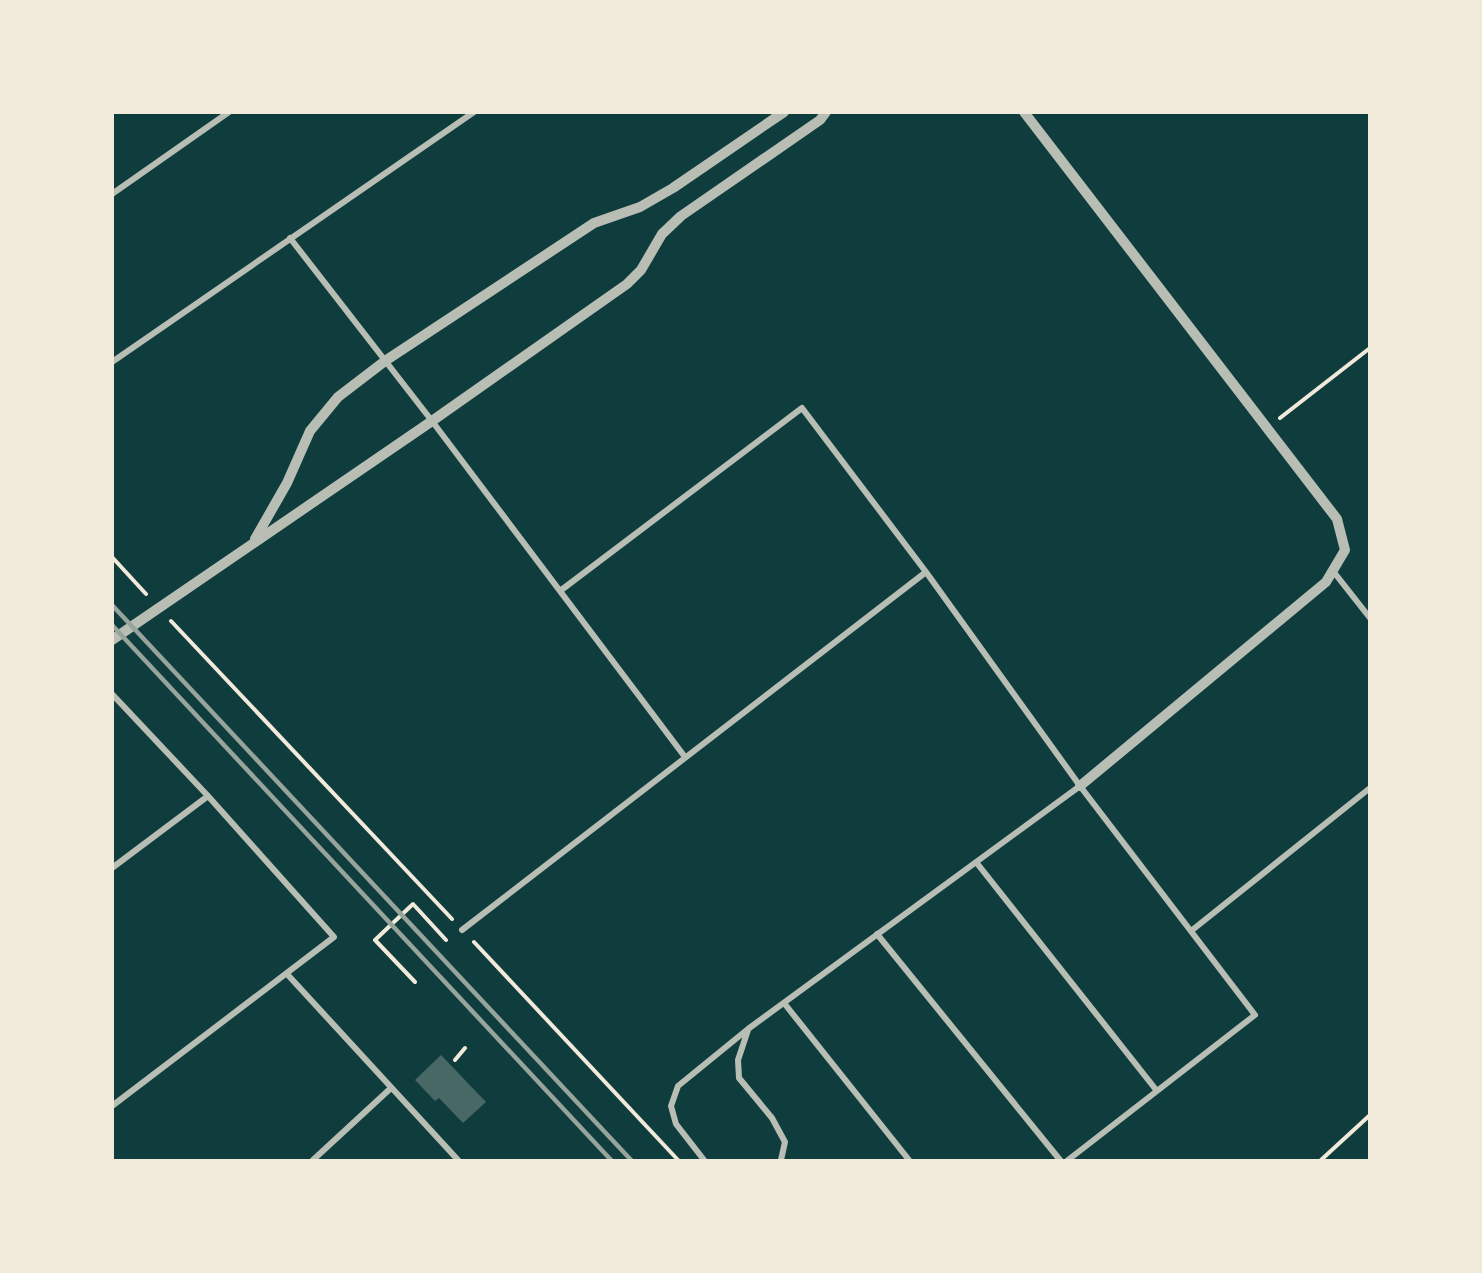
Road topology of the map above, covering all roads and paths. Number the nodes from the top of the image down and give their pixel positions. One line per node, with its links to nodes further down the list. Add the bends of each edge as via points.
1 (229, 112): 6 (street)
2 (474, 112): 7 (street)
3 (784, 112): 9 (street, via 674,188 640,207 594,223)
4 (826, 112): 11 (street, via 820,120 681,216 662,234 641,270 627,284)
5 (1024, 112): 12 (street)
6 (112, 194)
7 (290, 238): 9 (street); 10 (street)
8 (1370, 348): 12 (path)
9 (386, 361): 11 (street); 13 (street, via 338,397 310,431)
10 (112, 362)
11 (432, 421): 13 (street); 17 (street)
12 (1268, 427): 15 (street, via 1337,519 1345,550)
13 (254, 542): 18 (street)
14 (112, 557): 18 (path)
15 (1333, 571): 19 (street); 23 (street, via 1295,609)
16 (926, 572): 17 (street, via 802,408); 22 (street); 23 (street)
17 (560, 591): 22 (street)
18 (158, 607): 20 (street); 28 (path)
19 (1370, 618)
20 (112, 640)
21 (112, 694): 25 (street)
22 (685, 757): 28 (street)
23 (1080, 786): 26 (street); 29 (street)
24 (1370, 788): 29 (street)
25 (208, 796): 27 (street); 31 (street, via 334,937)
26 (976, 862): 30 (street); 38 (street)
27 (112, 868)
28 (462, 930): 32 (path, via 448,942 413,904 375,940); 43 (path)
29 (1191, 931): 38 (street, via 1255,1015)
30 (878, 934): 33 (street); 47 (street)
31 (287, 974): 37 (street); 39 (street)
32 (415, 982)
33 (784, 1003): 34 (street); 46 (street)
34 (748, 1029): 44 (street, via 678,1086 671,1106 676,1124); 45 (street, via 738,1060 740,1078 772,1118 785,1142)
35 (465, 1048): 36 (path)
36 (455, 1060)
37 (391, 1088): 41 (street); 42 (street)
38 (1157, 1091): 48 (street)
39 (112, 1106)
40 (1370, 1115): 49 (path)
41 (313, 1161)
42 (458, 1161)
43 (678, 1161)
44 (704, 1161)
45 (781, 1161)
46 (909, 1161)
47 (1060, 1161)
48 (1068, 1161)
49 (1321, 1161)

